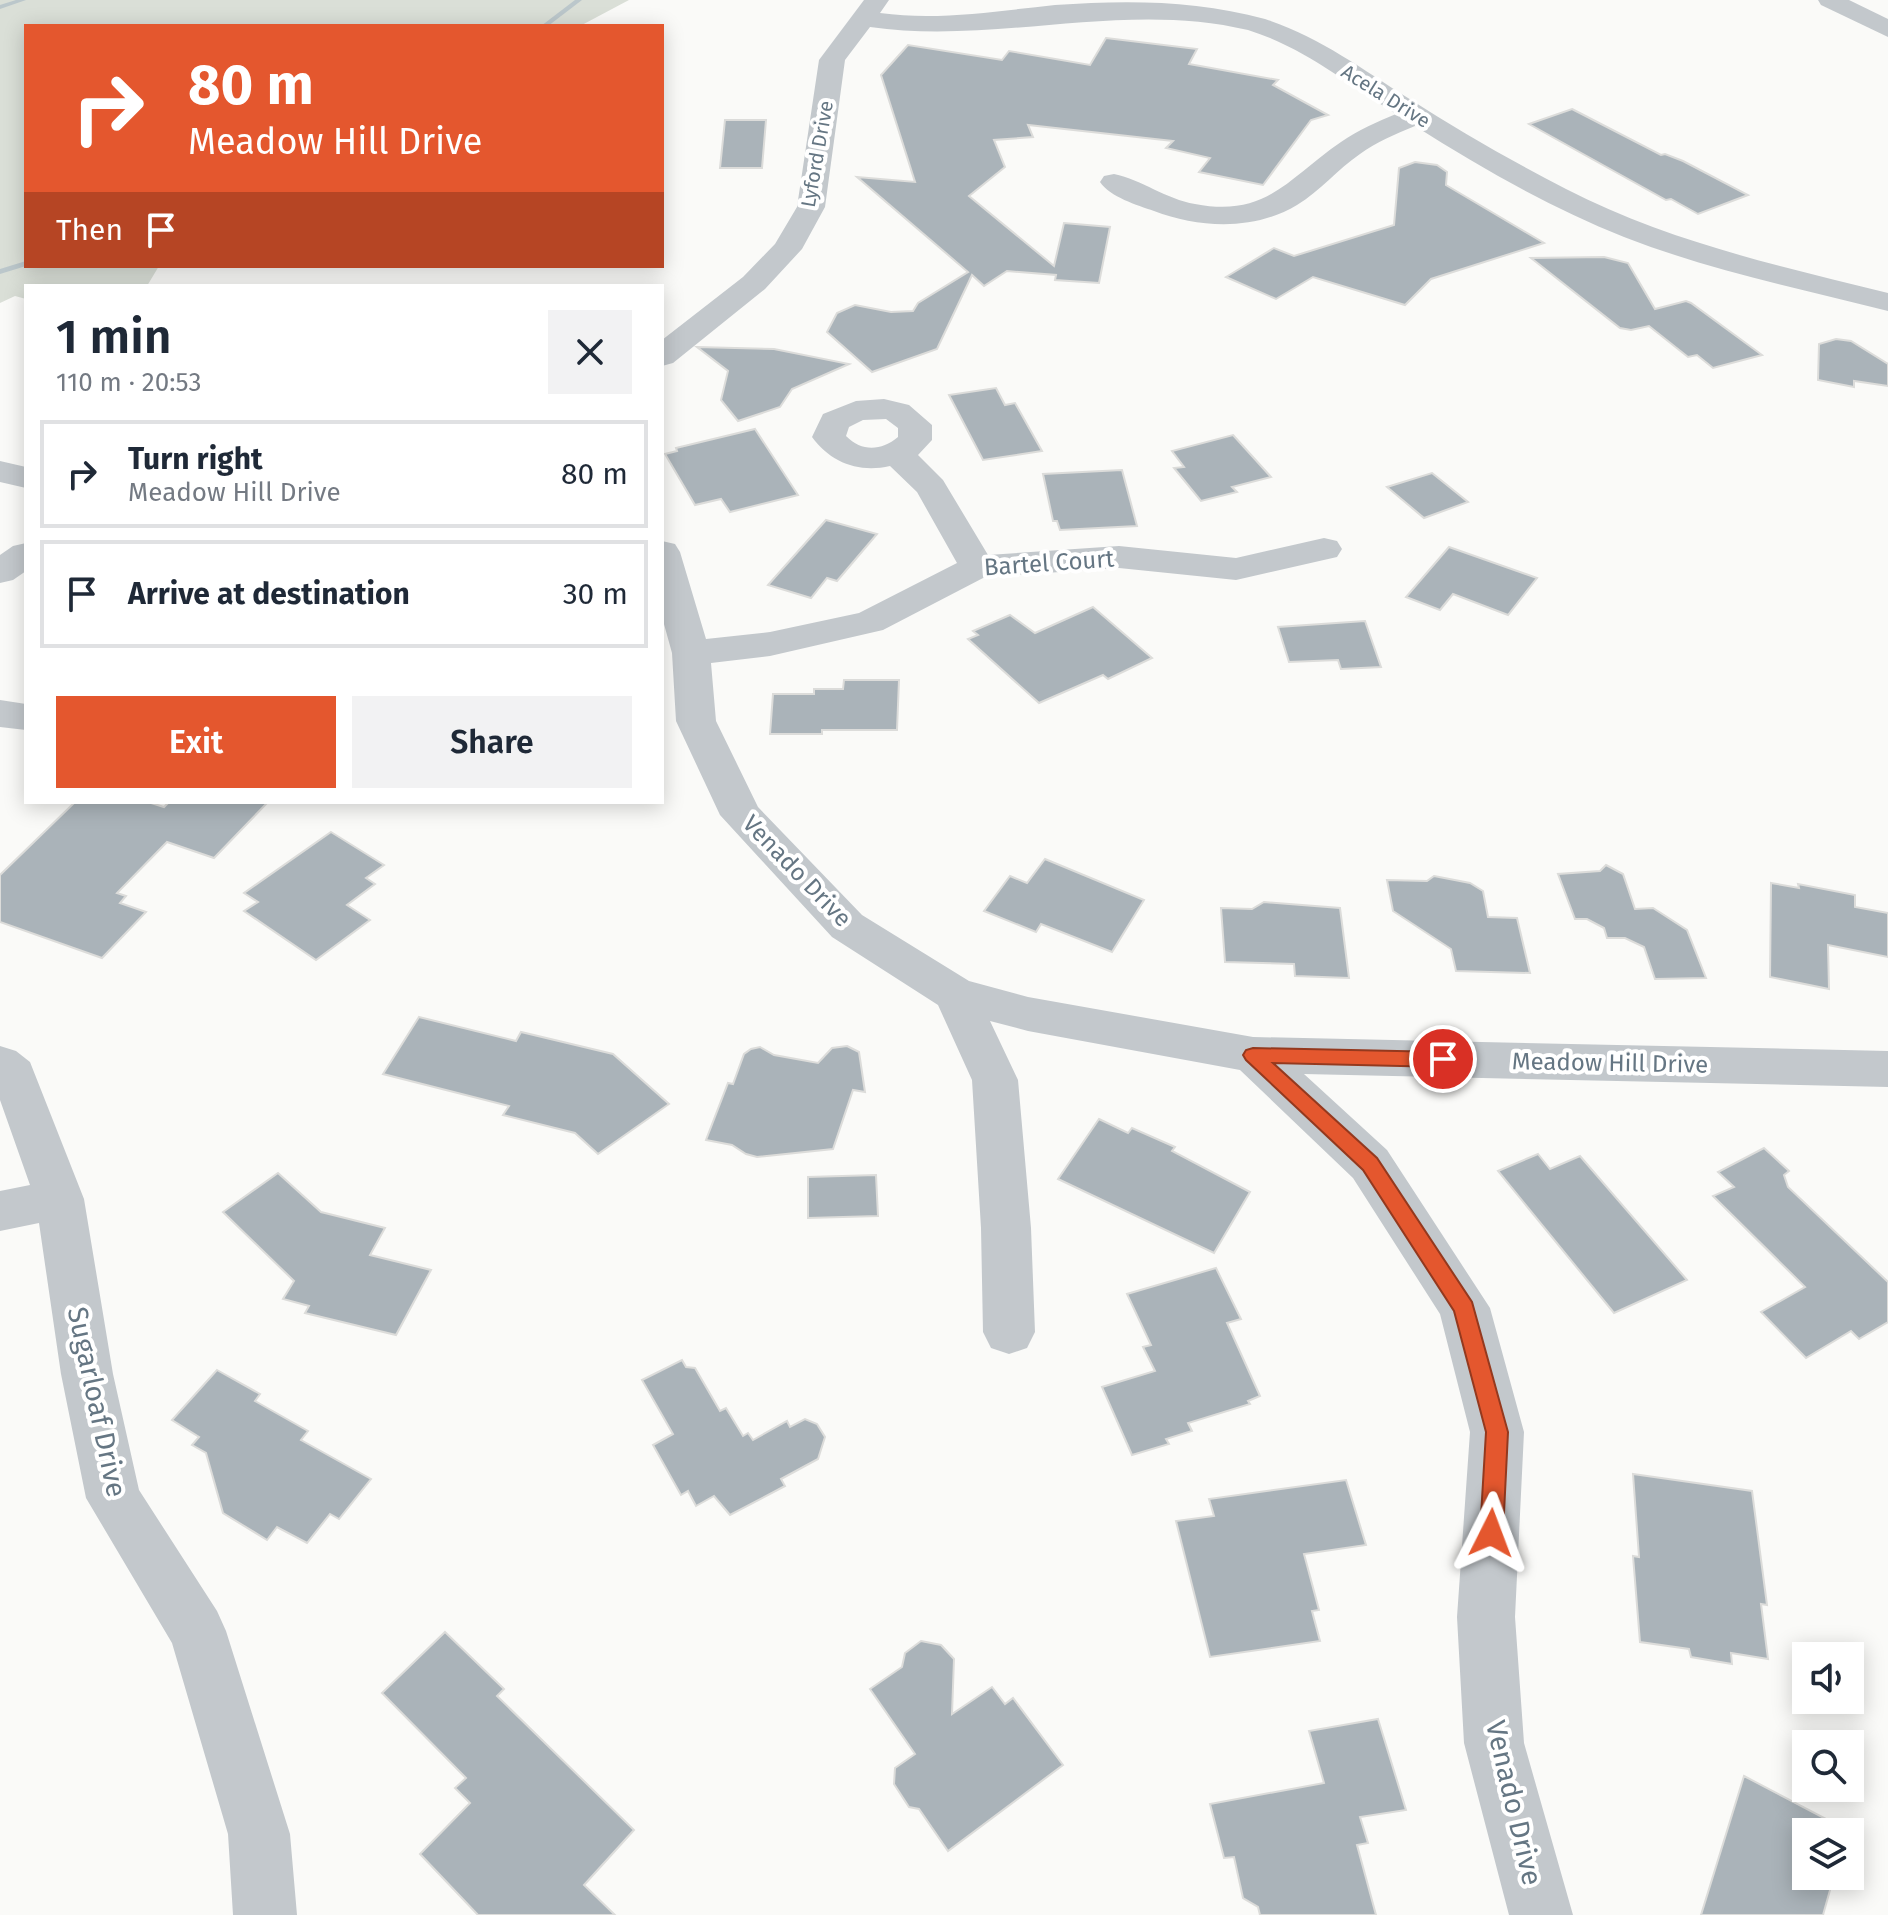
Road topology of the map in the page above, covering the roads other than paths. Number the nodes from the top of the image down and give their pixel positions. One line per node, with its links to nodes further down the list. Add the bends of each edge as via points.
1 (1830, 0): 4 (street)
2 (869, 9): 3 (street, Acela Drive, via 926,24 1086,10); 8 (street, Lyford Drive, via 832,60 811,207 793,239 754,283)
3 (1236, 9): 5 (street, Acela Drive, via 1302,43)
4 (1888, 29)
5 (1416, 116): 6 (street, via 1350,148 1289,198 1267,209 1229,216 1186,213 1154,204); 7 (street, Acela Drive, via 1606,221 1730,264)
6 (1114, 182)
7 (1888, 302)
8 (664, 354)
9 (898, 454): 15 (street, via 931,487)
10 (0, 471): 11 (street)
11 (24, 477)
12 (1324, 549): 15 (street, Bartel Court, via 1236,569 1119,557)
13 (24, 555): 16 (street)
14 (664, 559): 17 (street, Venado Drive)
15 (977, 567): 17 (street, Bartel Court, via 870,622 770,644)
16 (0, 572)
17 (691, 653): 20 (street, Venado Drive, via 696,721 741,815 847,926)
18 (0, 713): 19 (street)
19 (24, 717)
20 (955, 994): 21 (street, Meadow Hill Drive, via 1028,1014); 26 (street, via 995,1080)
21 (1253, 1055): 23 (street, Meadow Hill Drive); 28 (street, Venado Drive, via 1370,1164 1464,1308 1497,1432 1486,1617 1494,1743)
22 (0, 1064): 24 (street, Sugarloaf Drive, via 14,1075)
23 (1888, 1069)
24 (60, 1199): 25 (street); 27 (street, Sugarloaf Drive, via 113,1498 197,1631 259,1834)
25 (0, 1211)
26 (1009, 1332)
27 (265, 1915)
28 (1541, 1915)

